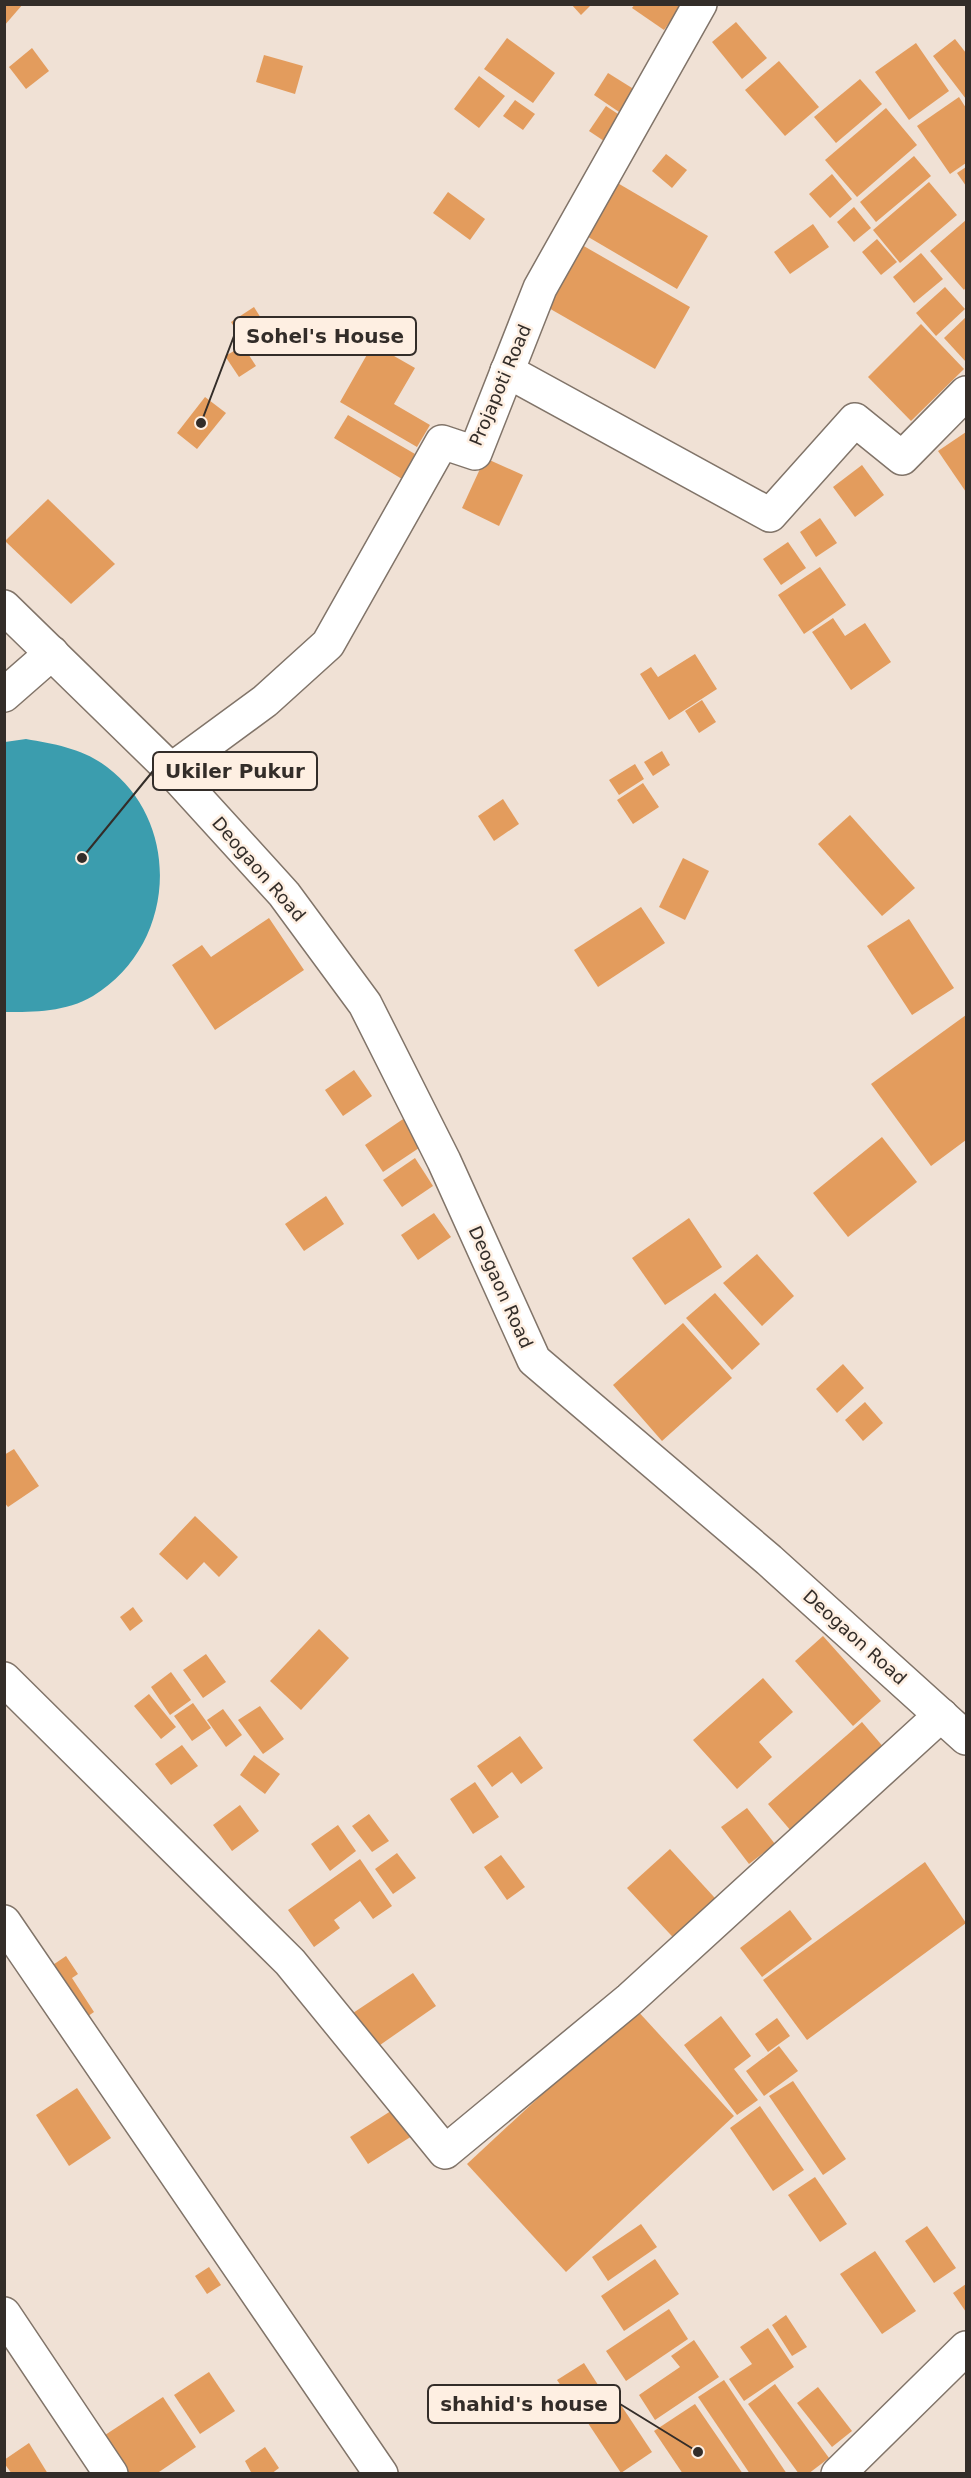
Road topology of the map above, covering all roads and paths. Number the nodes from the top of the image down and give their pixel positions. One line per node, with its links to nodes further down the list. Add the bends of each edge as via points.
1 (700, 4): 2 (street, Projapoti Road, via 540,288)
2 (507, 370): 3 (street, via 770,514 855,420 902,458); 7 (street, Projapoti Road, via 475,453 442,442 328,644 264,701)
3 (966, 393)
4 (4, 607): 5 (street, Deogaon Road)
5 (52, 653): 6 (street); 7 (street, Deogaon Road)
6 (4, 695)
7 (171, 770): 9 (street, Deogaon Road, via 284,894 364,1004 444,1161 534,1360 769,1560)
8 (4, 1679): 9 (street, via 290,1962 445,2152 630,1999)
9 (941, 1715): 10 (street, Deogaon Road)
10 (966, 1738)
11 (4, 1922): 15 (street)
12 (4, 2314): 14 (street)
13 (966, 2348): 16 (street)
14 (111, 2474)
15 (381, 2474)
16 (838, 2474)

